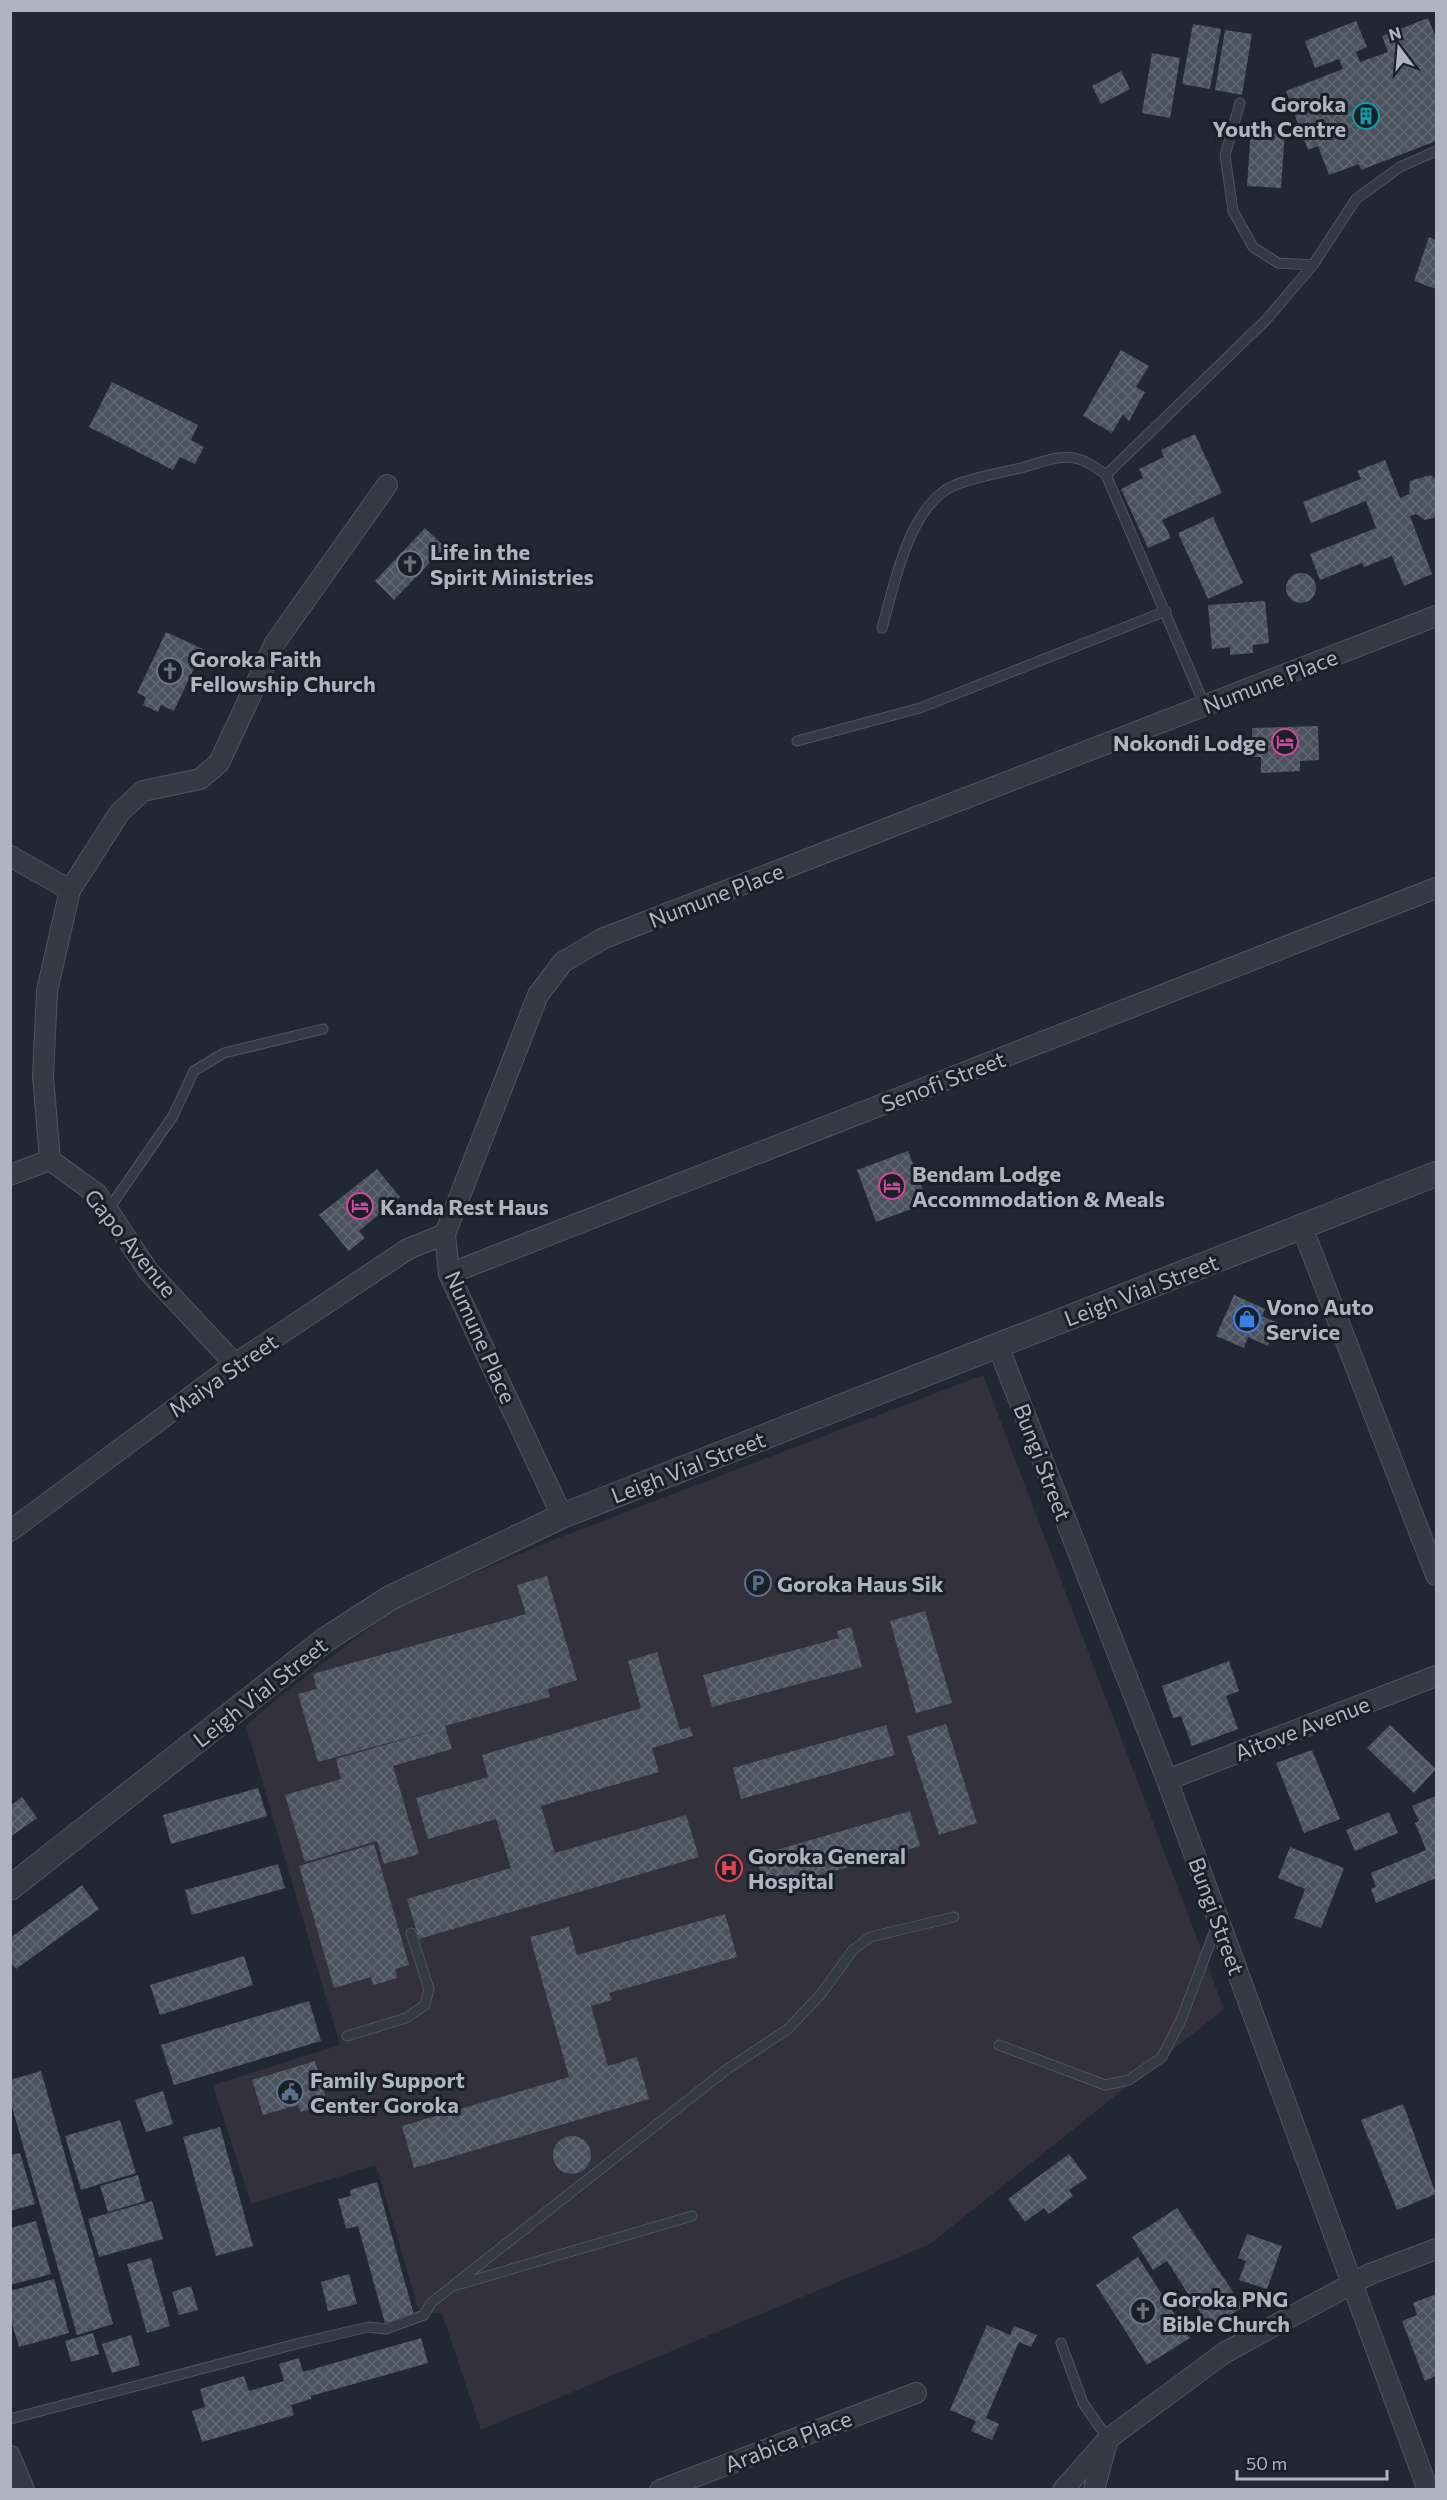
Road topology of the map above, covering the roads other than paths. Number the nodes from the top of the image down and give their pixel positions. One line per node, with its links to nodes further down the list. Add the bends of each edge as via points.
1 (1240, 103): 3 (lane, via 1225,155 1233,211 1253,247 1278,263)
2 (1437, 152): 3 (lane, via 1400,167 1356,199)
3 (1313, 265): 4 (lane, via 1266,320)
4 (1107, 474): 6 (lane); 8 (lane, via 1086,459 1061,457 953,486 931,503 903,551)
5 (387, 485): 13 (street, via 275,643 219,763 200,779 143,791 120,812)
6 (1166, 612): 9 (lane); 10 (lane, via 920,708)
7 (1437, 616): 9 (street, Numune Place)
8 (882, 628)
9 (1205, 706): 20 (street, Numune Place, via 604,938 563,962 538,995)
10 (797, 741)
11 (10, 856): 13 (street)
12 (1437, 888): 21 (street, Senofi Street)
13 (70, 890): 15 (street, via 47,991 43,1076)
14 (323, 1029): 18 (lane, via 224,1053 194,1071 173,1116)
15 (50, 1160): 17 (street); 18 (street, Gapo Avenue, via 97,1194)
16 (1437, 1174): 19 (street, Leigh Vial Street)
17 (10, 1175)
18 (108, 1210): 23 (street, Gapo Avenue, via 149,1272)
19 (1302, 1227): 22 (street, Leigh Vial Street); 25 (street)
20 (445, 1234): 21 (street, Numune Place); 23 (street, Maiya Street, via 408,1249)
21 (449, 1274): 24 (street, Numune Place)
22 (998, 1346): 24 (street, Leigh Vial Street); 29 (street, Bungi Street)
23 (235, 1364): 26 (street, Maiya Street)
24 (562, 1516): 30 (street, Leigh Vial Street, via 390,1598 325,1640)
25 (1429, 1530): 27 (street)
26 (10, 1531)
27 (1437, 1575)
28 (1437, 1676): 29 (street, Aitove Avenue)
29 (1167, 1780): 32 (street, Bungi Street)
30 (10, 1888)
31 (954, 1917): 39 (lane, via 870,1937 853,1950 821,1994 788,2029 726,2070)
32 (1219, 1921): 35 (lane, via 1181,2020 1162,2057 1129,2080 1105,2085); 38 (street, Bungi Street)
33 (411, 1933): 34 (lane, via 429,1989 425,2005 406,2018)
34 (347, 2036)
35 (999, 2045)
36 (692, 2216): 39 (lane)
37 (1437, 2249): 38 (street)
38 (1353, 2284): 43 (street, via 1224,2353); 49 (street, Bungi Street)
39 (452, 2287): 42 (lane, via 431,2303 424,2315 409,2323 386,2329 368,2327 300,2343)
40 (1061, 2343): 43 (lane, via 1083,2403)
41 (916, 2394): 46 (street, Arabica Place)
42 (10, 2419)
43 (1108, 2439): 47 (street); 48 (street)
44 (10, 2456): 45 (street)
45 (24, 2490)
46 (660, 2490)
47 (1063, 2490)
48 (1094, 2490)
49 (1428, 2490)

